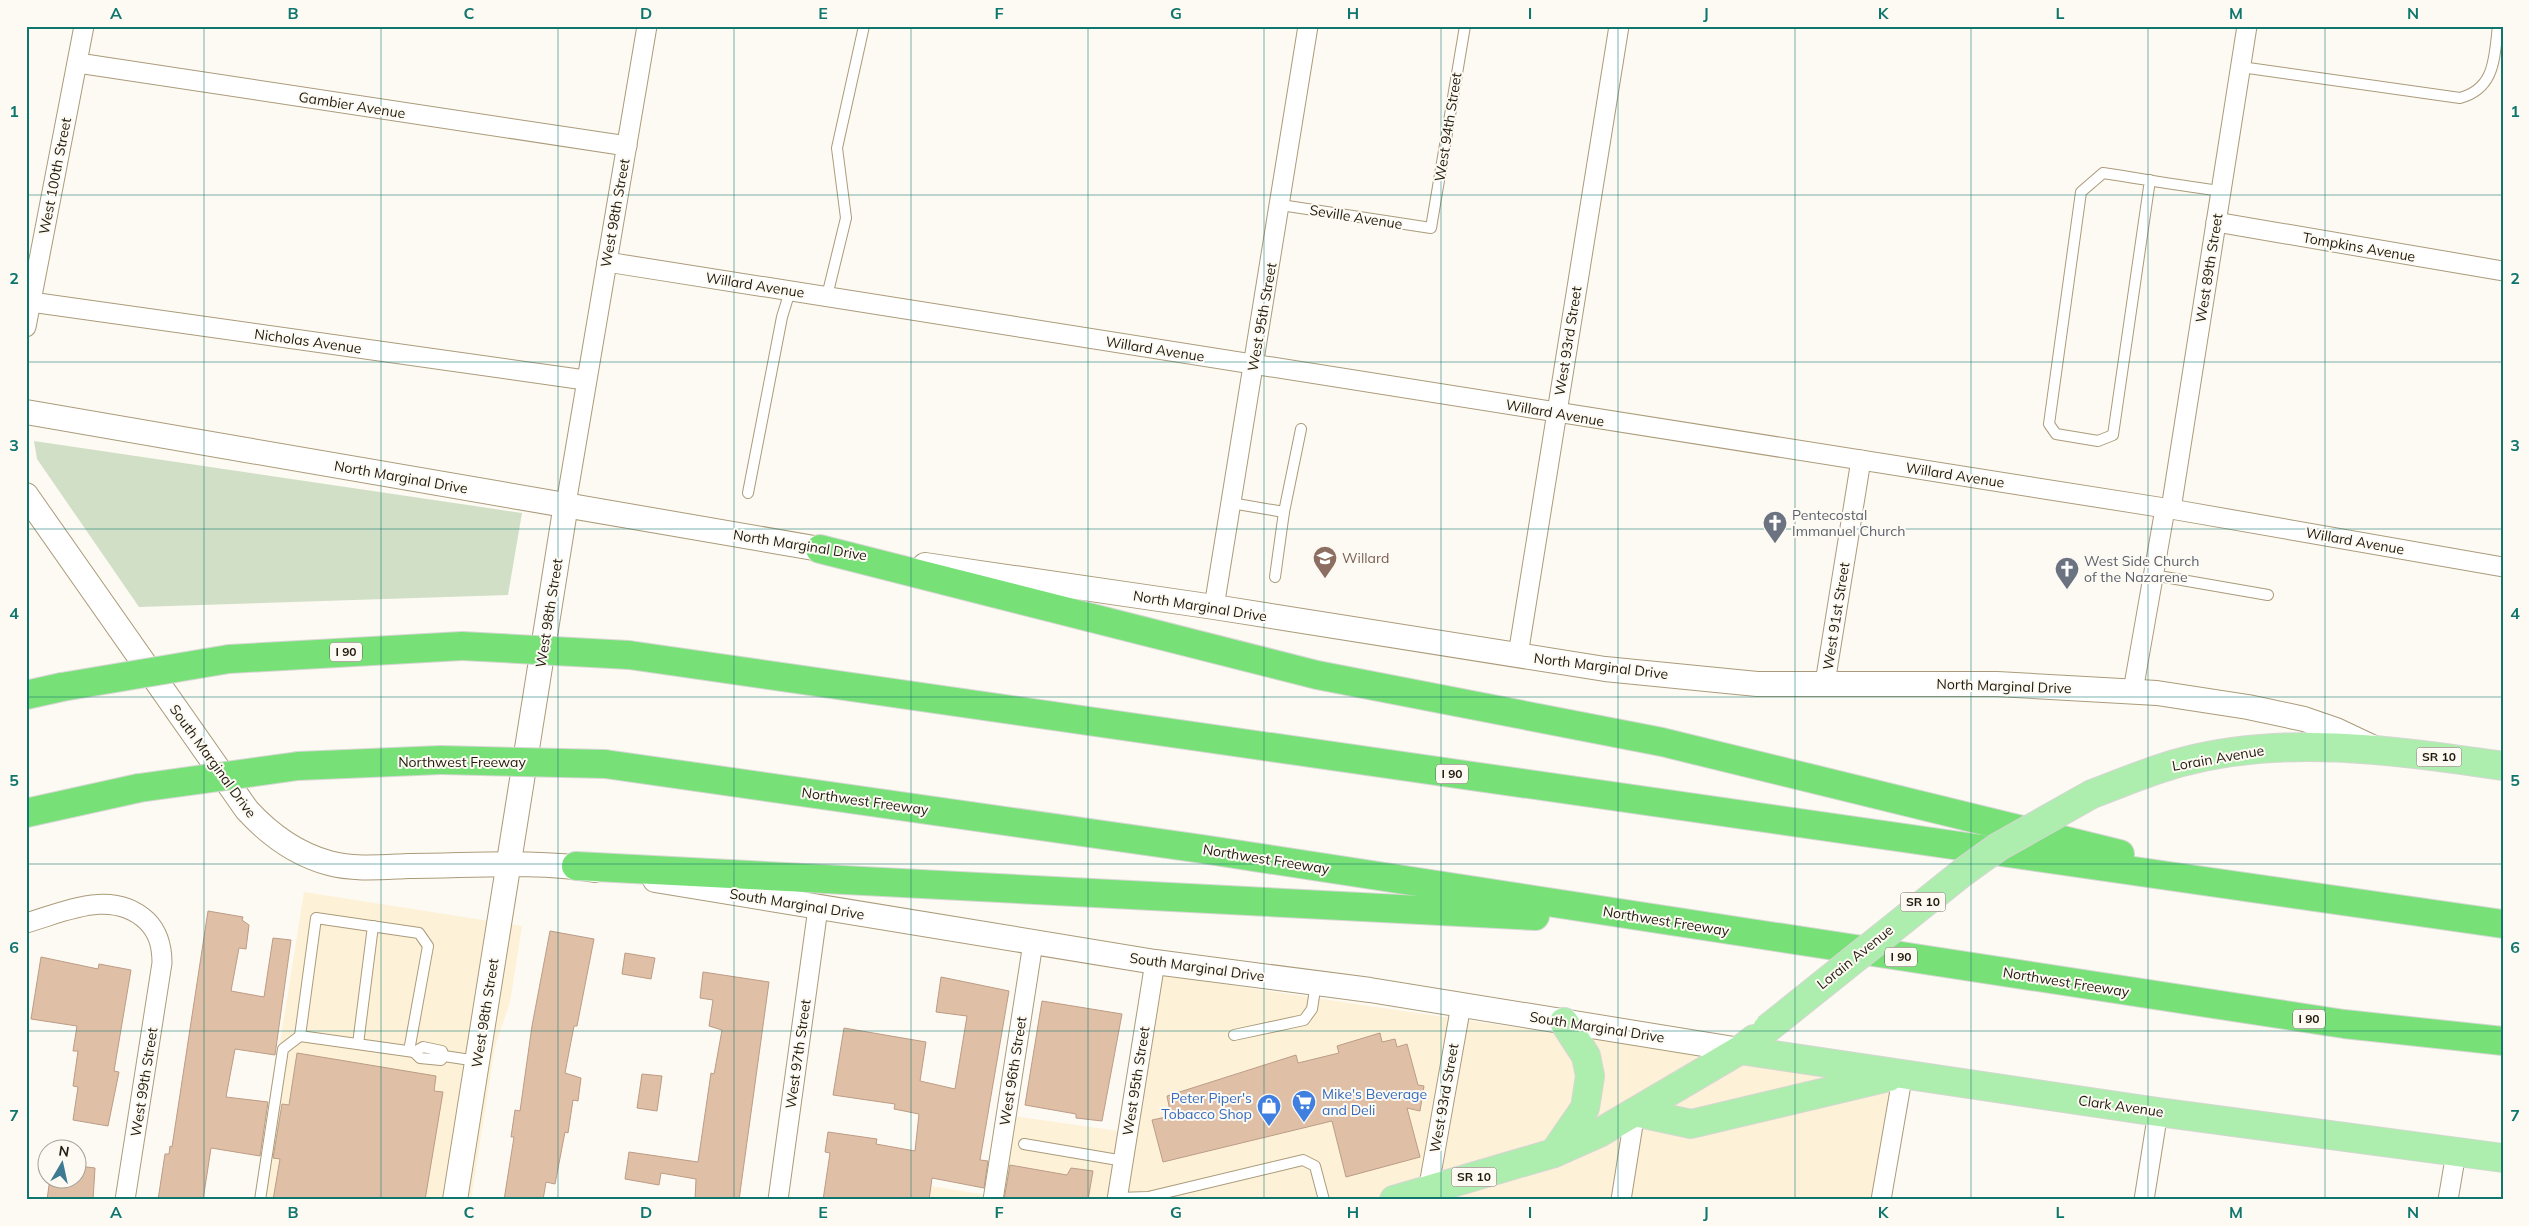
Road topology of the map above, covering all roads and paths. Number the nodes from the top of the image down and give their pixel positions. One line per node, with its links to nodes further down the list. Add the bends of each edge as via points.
1 (84, 26): 9 (street, West 100th Street)
2 (647, 26): 11 (street, West 98th Street)
3 (864, 26): 20 (lane, via 837,148 846,218)
4 (1308, 26): 14 (street, West 95th Street)
5 (1465, 26): 16 (lane, West 94th Street)
6 (1619, 26): 26 (street, West 93rd Street)
7 (2247, 26): 10 (street, West 89th Street)
8 (2498, 26): 10 (lane, via 2487,81 2472,95 2460,98)
9 (78, 63): 11 (street, Gambier Avenue); 21 (street, West 100th Street)
10 (2241, 67): 13 (street, West 89th Street)
11 (627, 146): 17 (street, West 98th Street)
12 (2150, 180): 12 (lane, via 2103,173 2081,192 2050,424 2056,434 2098,441 2114,435); 13 (lane)
13 (2221, 191): 15 (street, West 89th Street)
14 (1280, 205): 16 (lane, Seville Avenue); 23 (street, West 95th Street)
15 (2216, 222): 18 (street, Tompkins Avenue); 33 (street, West 89th Street)
16 (1431, 228)
17 (607, 262): 19 (street, Willard Avenue); 24 (street, West 98th Street)
18 (2503, 271)
19 (790, 291): 20 (street, Willard Avenue); 29 (lane, via 782,317)
20 (827, 296): 23 (street, Willard Avenue)
21 (31, 302): 22 (street, West 100th Street); 24 (street, Nicholas Avenue)
22 (26, 327)
23 (1254, 364): 26 (street, Willard Avenue); 32 (street, West 95th Street)
24 (585, 380): 31 (street, West 98th Street)
25 (26, 412): 31 (street, North Marginal Drive)
26 (1557, 412): 28 (street, Willard Avenue); 41 (street, West 93rd Street)
27 (1301, 429): 34 (lane)
28 (1861, 460): 33 (street, Willard Avenue); 42 (street, West 91st Street)
29 (748, 493)
30 (26, 495): 48 (street, South Marginal Drive, via 246,810 283,843 314,858 348,866)
31 (566, 504): 35 (street, North Marginal Drive); 48 (street, West 98th Street)
32 (1231, 504): 34 (lane); 40 (street, West 95th Street)
33 (2168, 509): 36 (street, Willard Avenue); 37 (street, West 89th Street)
34 (1284, 512): 38 (lane)
35 (820, 549): 40 (street, North Marginal Drive); 50 (highway, via 1317,675 1662,742)
36 (2503, 566)
37 (2153, 575): 39 (lane); 43 (street, West 89th Street)
38 (1275, 577)
39 (2268, 595)
40 (1214, 607): 41 (street, North Marginal Drive)
41 (1518, 655): 42 (street, North Marginal Drive, via 1605,669 1757,684)
42 (1825, 683): 43 (street, North Marginal Drive, via 1997,684)
43 (2133, 691): 45 (street, North Marginal Drive, via 2304,719)
44 (26, 695): 50 (highway, I 90, bridge, via 229,659 462,646 629,655)
45 (2376, 749): 46 (main road, Lorain Avenue / SR 10); 65 (main road, Lorain Avenue / SR 10, bridge, via 2323,746 2266,748 2226,754 2182,762 2092,794 1998,847 1962,872)
46 (2503, 766)
47 (26, 814): 53 (highway, Northwest Freeway / I 90, bridge, via 139,788 298,766 441,760 605,764 1202,849)
48 (508, 865): 49 (street, South Marginal Drive); 67 (street, West 98th Street)
49 (576, 866): 51 (street, South Marginal Drive); 53 (highway)
50 (2274, 892): 54 (highway, I 90)
51 (818, 908): 56 (street, South Marginal Drive); 81 (street, West 97th Street)
52 (26, 924): 78 (street, West 99th Street, via 91,905 119,905 138,914 153,928 161,945 162,963)
53 (1687, 924): 63 (highway, Northwest Freeway / I 90, via 2344,1024)
54 (2503, 924)
55 (373, 926): 62 (lane, via 316,918); 64 (lane); 66 (lane, via 419,933 428,946)
56 (1033, 942): 57 (street, South Marginal Drive); 82 (street, West 96th Street)
57 (1155, 962): 58 (street, South Marginal Drive); 75 (street, West 95th Street)
58 (1316, 983): 59 (street, South Marginal Drive); 61 (lane, via 1312,1008 1304,1020)
59 (1461, 1005): 60 (street, South Marginal Drive); 76 (street, West 93rd Street)
60 (1564, 1022): 65 (street, South Marginal Drive); 72 (main road, via 1586,1056 1590,1076 1585,1108)
61 (1234, 1035)
62 (300, 1036): 64 (lane); 79 (lane, via 283,1049)
63 (2503, 1041)
64 (358, 1044): 66 (lane)
65 (1740, 1050): 68 (main road, Clark Avenue); 69 (main road, Lorain Avenue / SR 10)
66 (411, 1051): 67 (lane, via 420,1058 441,1060 444,1056)
67 (477, 1061): 80 (street, West 98th Street)
68 (1903, 1073): 69 (main road, via 1691,1124); 70 (main road, Clark Avenue); 86 (street)
69 (1635, 1112): 72 (main road, Lorain Avenue / SR 10); 85 (street)
70 (2158, 1112): 73 (main road, Clark Avenue); 87 (street)
71 (1024, 1144): 75 (lane)
72 (1554, 1153): 76 (main road, Lorain Avenue / SR 10)
73 (2456, 1153): 74 (main road, Clark Avenue); 88 (street)
74 (2503, 1158)
75 (1124, 1161): 77 (street, West 95th Street)
76 (1428, 1191): 84 (main road, Lorain Avenue / SR 10)
77 (1117, 1199): 83 (lane, via 1148,1198 1302,1160 1315,1166)
78 (125, 1200)
79 (260, 1200)
80 (455, 1200)
81 (778, 1200)
82 (993, 1200)
83 (1324, 1200)
84 (1396, 1200)
85 (1621, 1200)
86 (1881, 1200)
87 (2144, 1200)
88 (2448, 1200)

